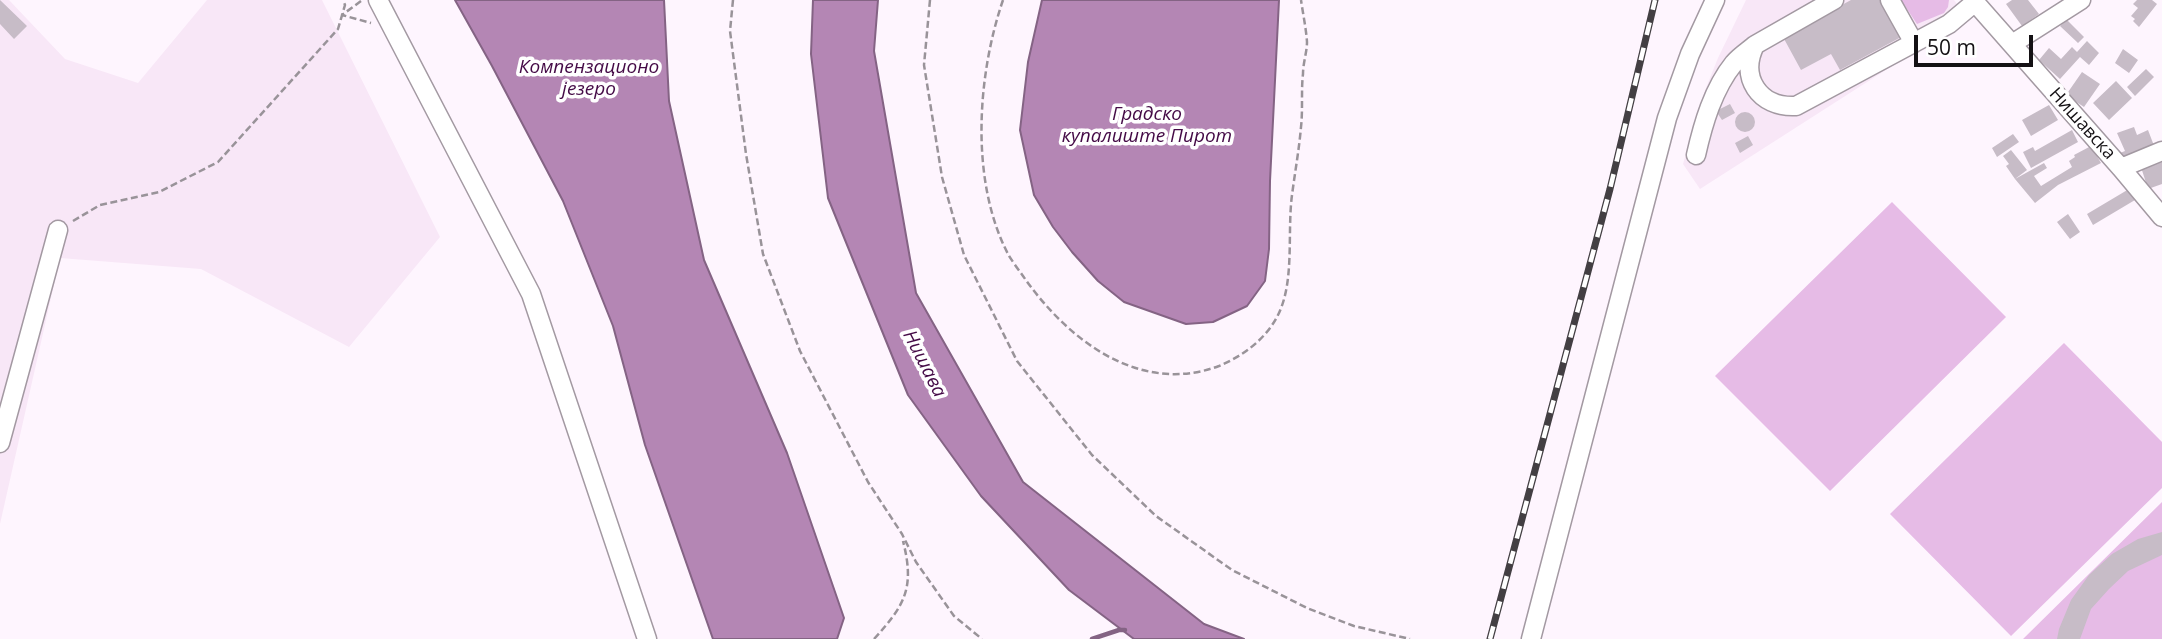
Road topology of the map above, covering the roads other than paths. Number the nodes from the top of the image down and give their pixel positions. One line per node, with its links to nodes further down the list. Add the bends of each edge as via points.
1 (378, 0): 16 (street, via 531,294)
2 (1715, 0): 17 (street, via 1667,118)
3 (1834, 0): 9 (street)
4 (1890, 0): 7 (street)
5 (2081, 0): 8 (street)
6 (1973, 1): 7 (street, via 1949,24); 8 (street, Нишавска)
7 (1914, 43): 9 (street, via 1796,106 1786,107 1768,101 1751,79 1749,62)
8 (2012, 44): 12 (street, Нишавска)
9 (1755, 45): 11 (street, via 1734,63 1719,88)
10 (2162, 150): 12 (street)
11 (1696, 155)
12 (2121, 167): 13 (street, Нишавска)
13 (2162, 217)
14 (58, 230): 15 (street)
15 (0, 443)
16 (647, 639)
17 (1531, 639)

